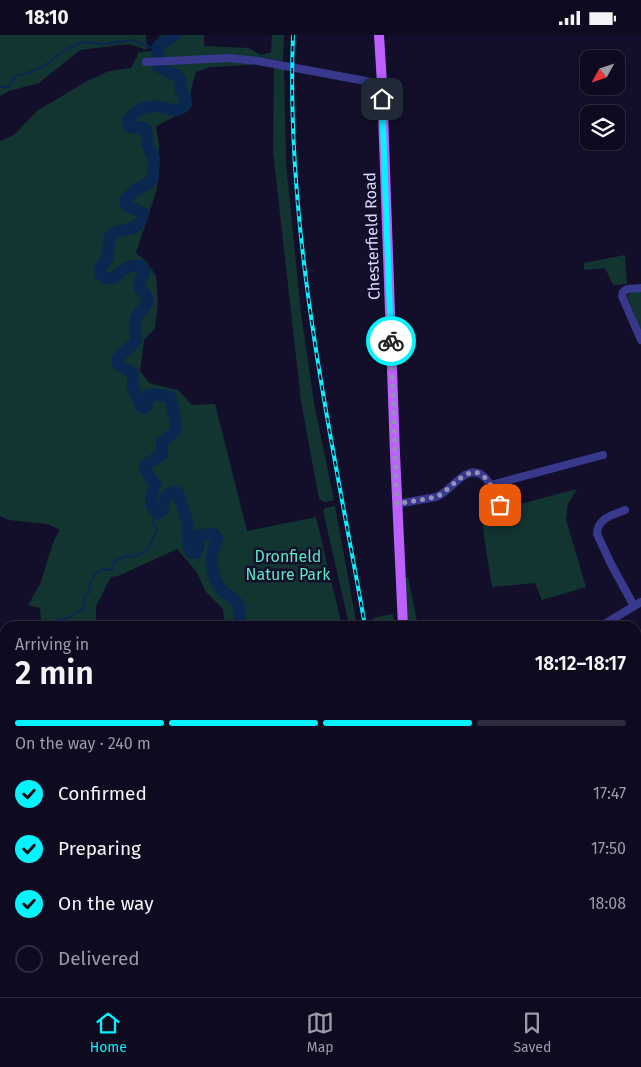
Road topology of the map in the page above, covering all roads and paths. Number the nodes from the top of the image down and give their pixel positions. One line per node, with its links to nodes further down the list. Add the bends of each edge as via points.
1 (379, 35): 3 (main road, Chesterfield Road)
2 (148, 62): 3 (street, via 229,58)
3 (382, 84): 8 (main road, Chesterfield Road)
4 (641, 288): 5 (street, via 627,289 622,296)
5 (641, 340)
6 (603, 455): 7 (street)
7 (491, 485): 8 (street, via 482,475 468,474 441,495); 9 (street)
8 (397, 504): 12 (main road, Chesterfield Road)
9 (500, 505)
10 (625, 511): 11 (street, via 602,521 597,534 610,564)
11 (638, 604): 13 (street)
12 (403, 621)
13 (609, 621)

